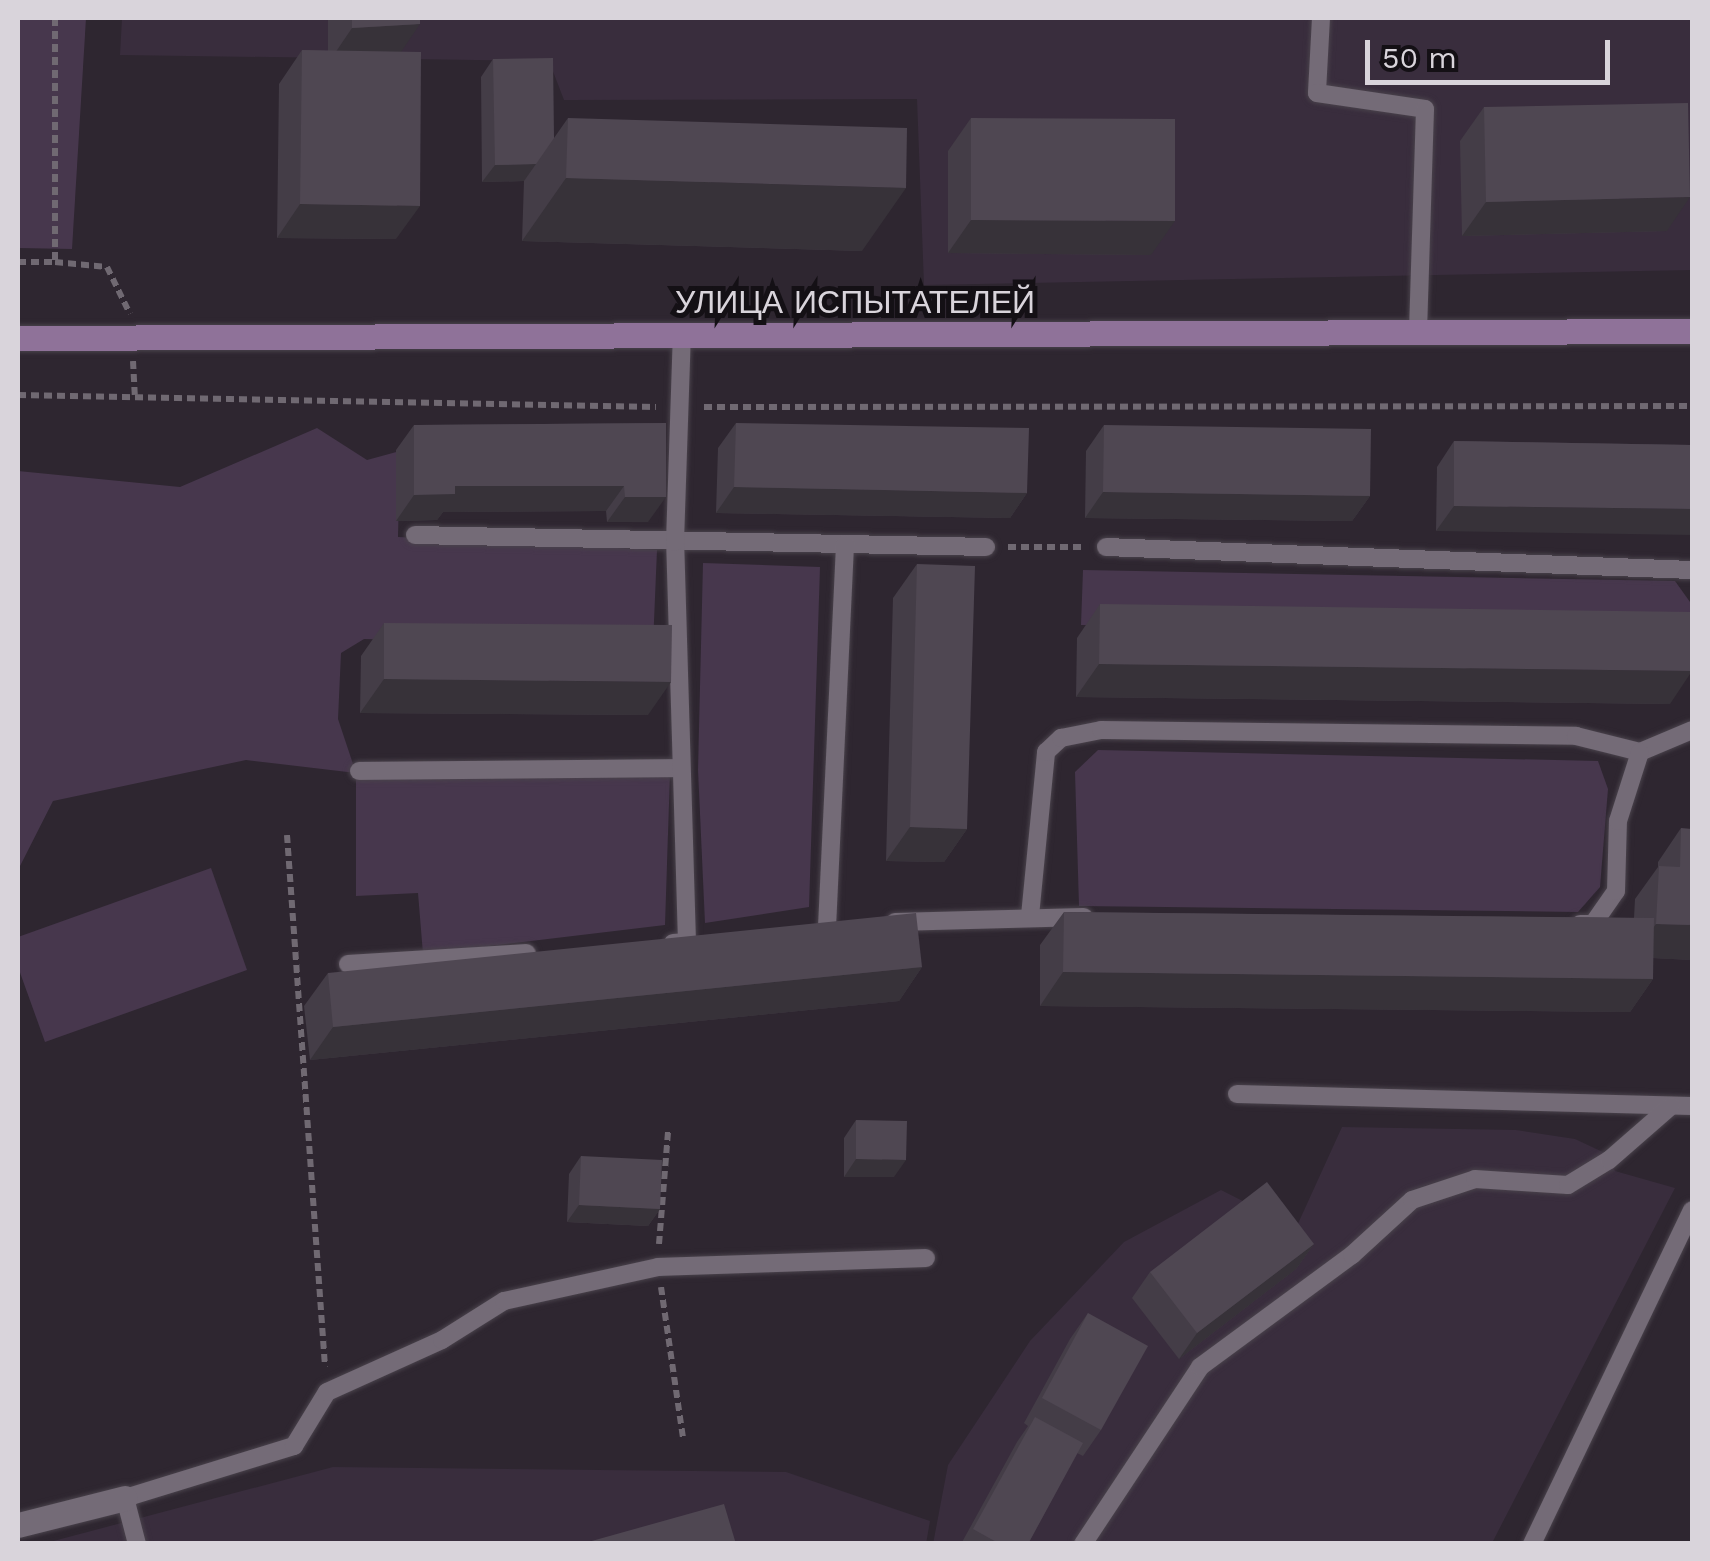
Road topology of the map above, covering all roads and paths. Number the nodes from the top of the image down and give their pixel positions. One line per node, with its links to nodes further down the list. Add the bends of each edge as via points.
1 (55, 18): 4 (path)
2 (1322, 18): 6 (lane, via 1317,92 1425,109)
3 (18, 262): 4 (path)
4 (55, 262): 9 (path, via 106,267 130,308)
5 (1692, 330): 6 (main road, УЛИЦА ИСПЫТАТЕЛЕЙ)
6 (1418, 333): 7 (main road, УЛИЦА ИСПЫТАТЕЛЕЙ)
7 (682, 334): 9 (main road, УЛИЦА ИСПЫТАТЕЛЕЙ); 13 (lane)
8 (18, 338): 9 (main road, УЛИЦА ИСПЫТАТЕЛЕЙ)
9 (132, 338): 11 (path)
10 (18, 395): 11 (path)
11 (135, 395): 13 (path)
12 (1692, 406): 13 (path)
13 (676, 407): 15 (lane)
14 (415, 535): 15 (lane)
15 (675, 542): 16 (lane); 22 (lane)
16 (845, 544): 17 (lane); 25 (lane, via 837,926)
17 (986, 547): 18 (path)
18 (1106, 547): 19 (lane)
19 (1692, 570)
20 (1692, 730): 21 (lane)
21 (1640, 752): 25 (lane, via 1576,736 1102,730 1061,738 1046,752); 27 (lane, via 1618,821 1616,890 1593,924)
22 (681, 768): 23 (lane); 28 (lane, via 697,940)
23 (359, 771)
24 (287, 834): 36 (path)
25 (1030, 916): 26 (lane)
26 (1107, 917)
27 (1554, 923)
28 (650, 944)
29 (556, 951): 30 (lane)
30 (348, 964)
31 (1236, 1094): 32 (lane)
32 (1671, 1106): 33 (lane); 40 (lane, via 1609,1160 1568,1185 1476,1179 1412,1200 1352,1255 1200,1367)
33 (1692, 1106)
34 (1692, 1210): 41 (lane)
35 (926, 1258): 36 (lane, via 658,1267 571,1282 504,1301 442,1340)
36 (328, 1392): 37 (lane, via 294,1446)
37 (125, 1498): 38 (street); 39 (lane)
38 (18, 1525)
39 (137, 1544)
40 (1083, 1544)
41 (1532, 1544)

